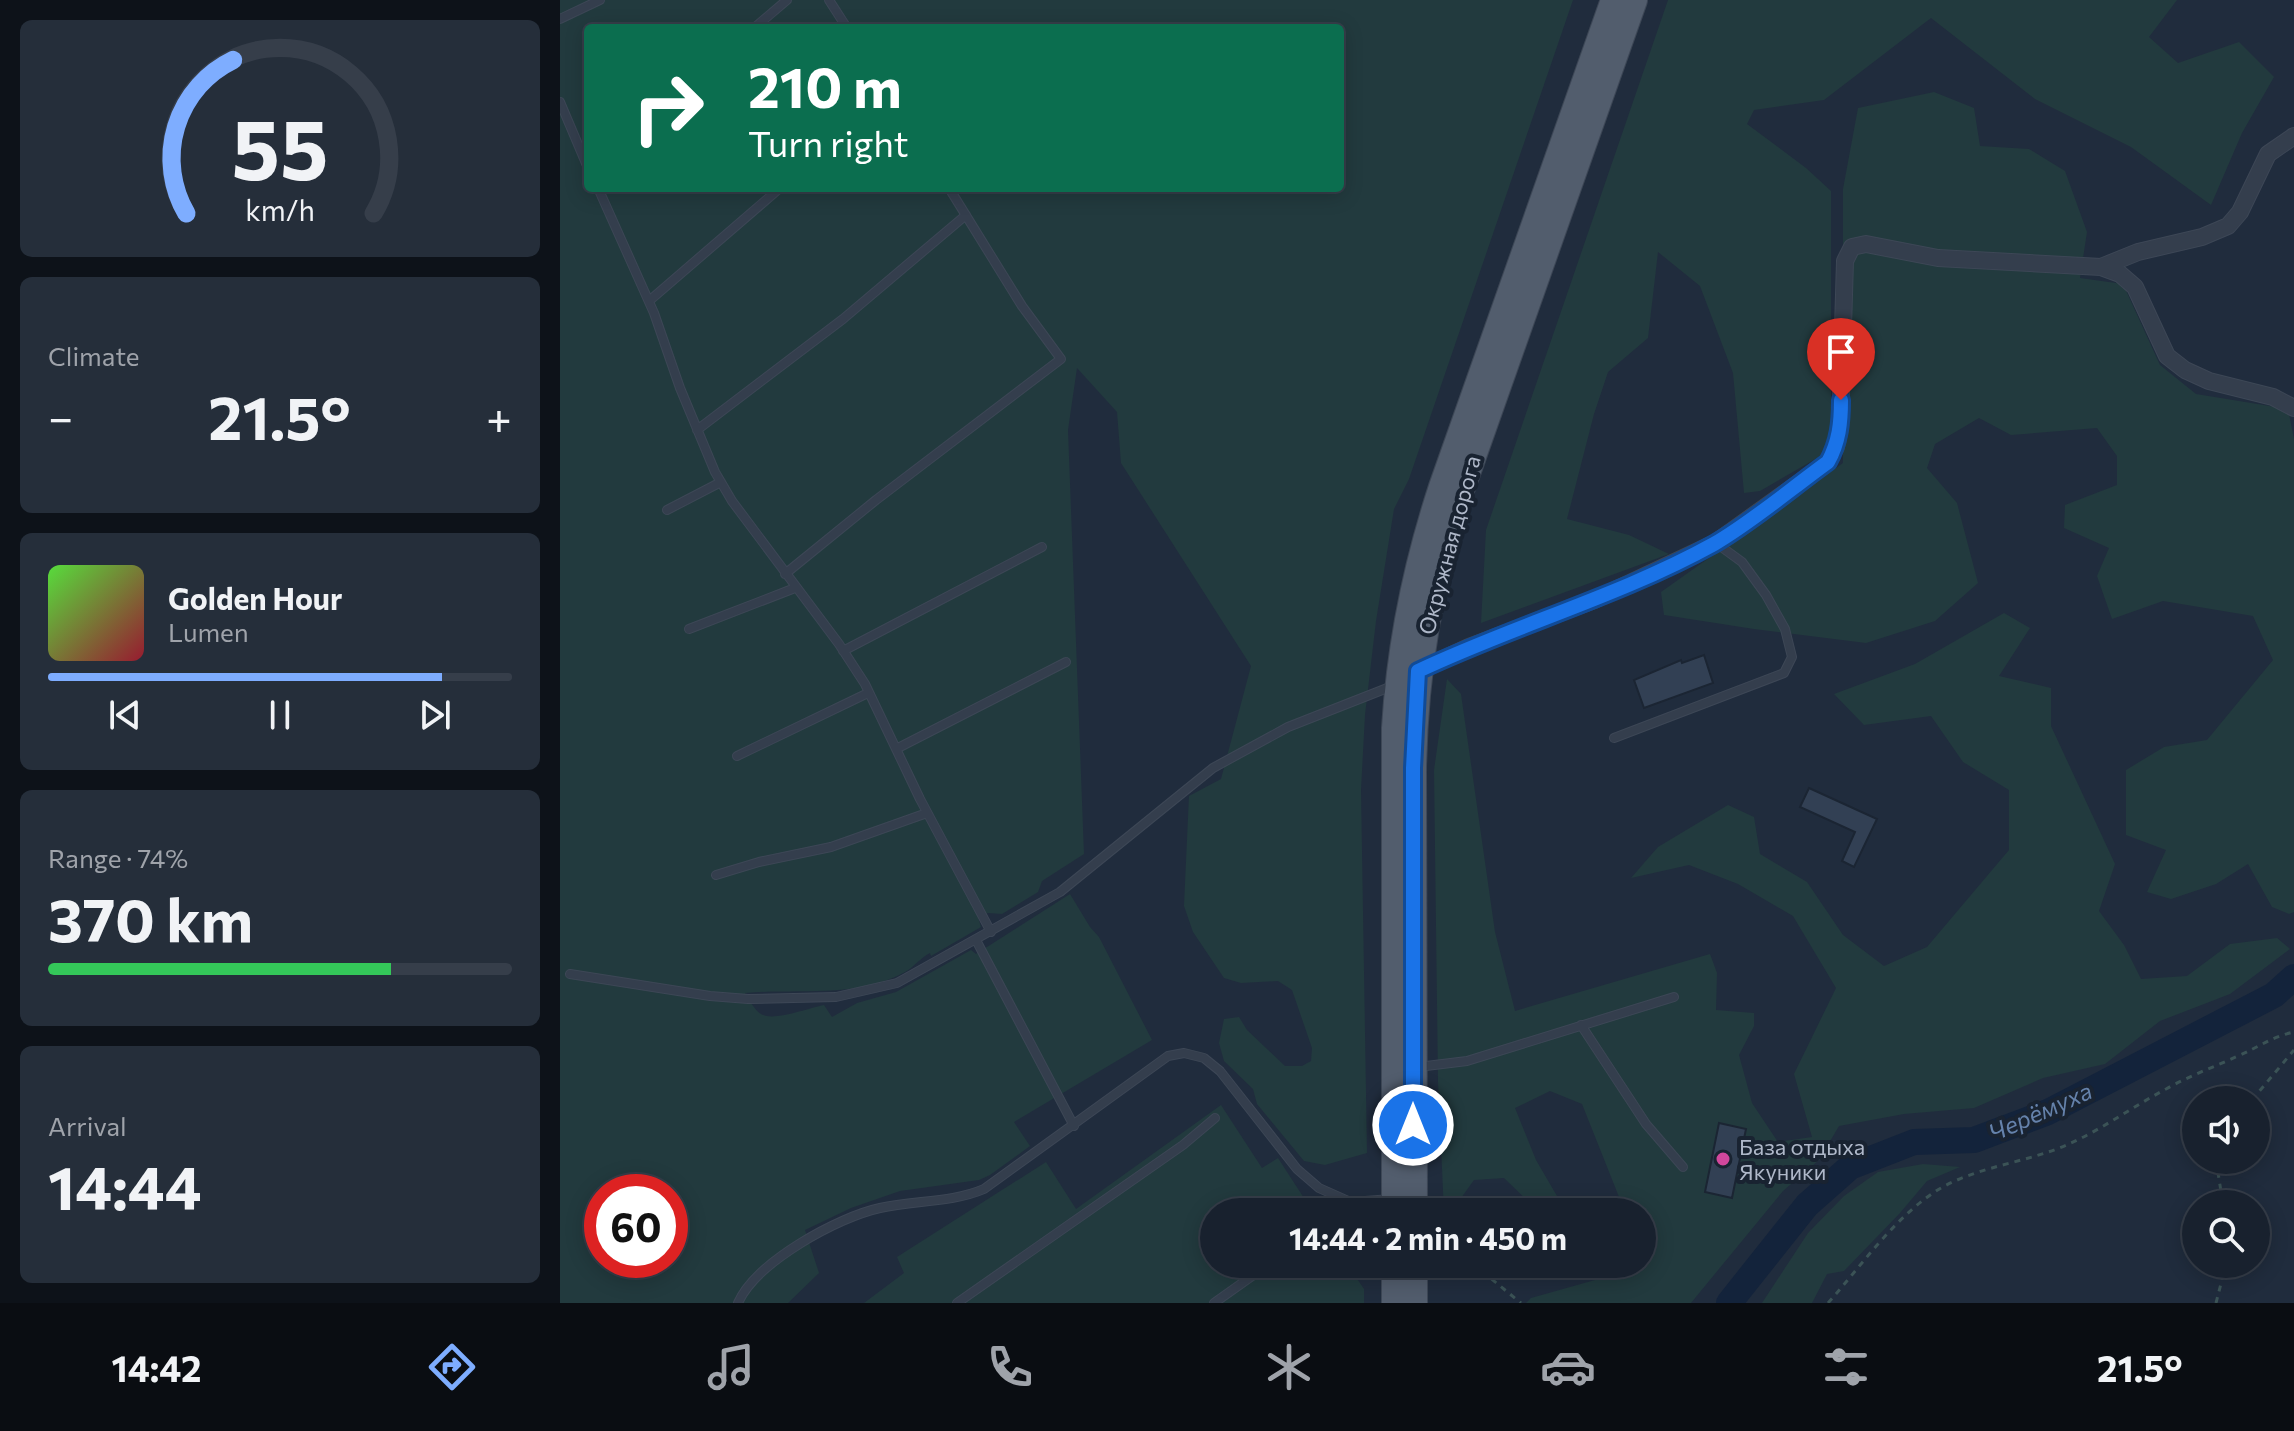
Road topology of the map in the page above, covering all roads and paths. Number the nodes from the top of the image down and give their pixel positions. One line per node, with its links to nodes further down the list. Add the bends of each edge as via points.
1 (600, 0): 6 (lane)
2 (787, 0): 7 (lane)
3 (829, 0): 8 (lane)
4 (1614, 0): 29 (main road, Окружная дорога, via 1431,520 1410,602)
5 (1634, 0): 29 (main road, Окружная дорога, via 1449,525)
6 (560, 19)
7 (759, 24)
8 (844, 24)
9 (560, 102): 11 (lane)
10 (2292, 137): 16 (street, via 2268,154 2228,226)
11 (584, 159)
12 (600, 192): 17 (lane)
13 (775, 192): 17 (lane)
14 (952, 192): 15 (lane)
15 (966, 215): 19 (lane, via 843,319); 24 (lane, via 1061,359)
16 (2101, 267): 18 (street, via 2135,287 2167,356 2185,370); 22 (street, via 1952,260 1866,244 1852,247 1845,261 1836,447 1828,462)
17 (649, 301): 19 (lane)
18 (2294, 408)
19 (697, 430): 20 (lane)
20 (721, 482): 21 (lane); 24 (lane)
21 (667, 510)
22 (1715, 543): 29 (street); 31 (lane, via 1742,562 1785,629 1792,657 1784,673)
23 (1042, 547): 27 (lane)
24 (785, 574): 25 (lane)
25 (795, 588): 26 (lane); 27 (lane)
26 (689, 629)
27 (843, 651): 30 (lane)
28 (1066, 662): 32 (lane)
29 (1408, 677): 36 (lane, via 1288,727 1213,768 1079,878); 43 (main road, Окружная дорога); 49 (main road, Окружная дорога, via 1394,768)
30 (868, 693): 32 (lane); 33 (lane)
31 (1614, 738)
32 (896, 749): 34 (lane)
33 (737, 756)
34 (927, 813): 35 (lane, via 831,847); 36 (lane)
35 (716, 875)
36 (991, 932): 37 (lane)
37 (976, 940): 38 (lane, via 897,983 836,997 710,996); 46 (lane)
38 (570, 974)
39 (1674, 997): 40 (lane)
40 (1581, 1025): 43 (lane, via 1467,1061); 47 (lane, via 1646,1124)
41 (2294, 1032): 62 (path, via 2272,1037 2166,1088 2067,1145 1935,1191 1873,1248)
42 (2294, 1050): 44 (path)
43 (1413, 1067): 50 (main road, Окружная дорога)
44 (2264, 1086)
45 (1215, 1118): 57 (lane)
46 (1074, 1126): 48 (lane, via 1168,1056 1204,1058 1297,1169); 56 (lane, via 963,1198 876,1208 813,1234 772,1264)
47 (1683, 1167)
48 (1342, 1198)
49 (1401, 1198)
50 (1402, 1198)
51 (1249, 1278): 58 (lane)
52 (1395, 1278): 59 (main road)
53 (1414, 1278): 60 (main road)
54 (1490, 1278): 61 (path)
55 (2222, 1278): 63 (path)
56 (738, 1303)
57 (957, 1303)
58 (1214, 1303)
59 (1395, 1303)
60 (1414, 1303)
61 (1521, 1303)
62 (1828, 1303)
63 (2216, 1303)

